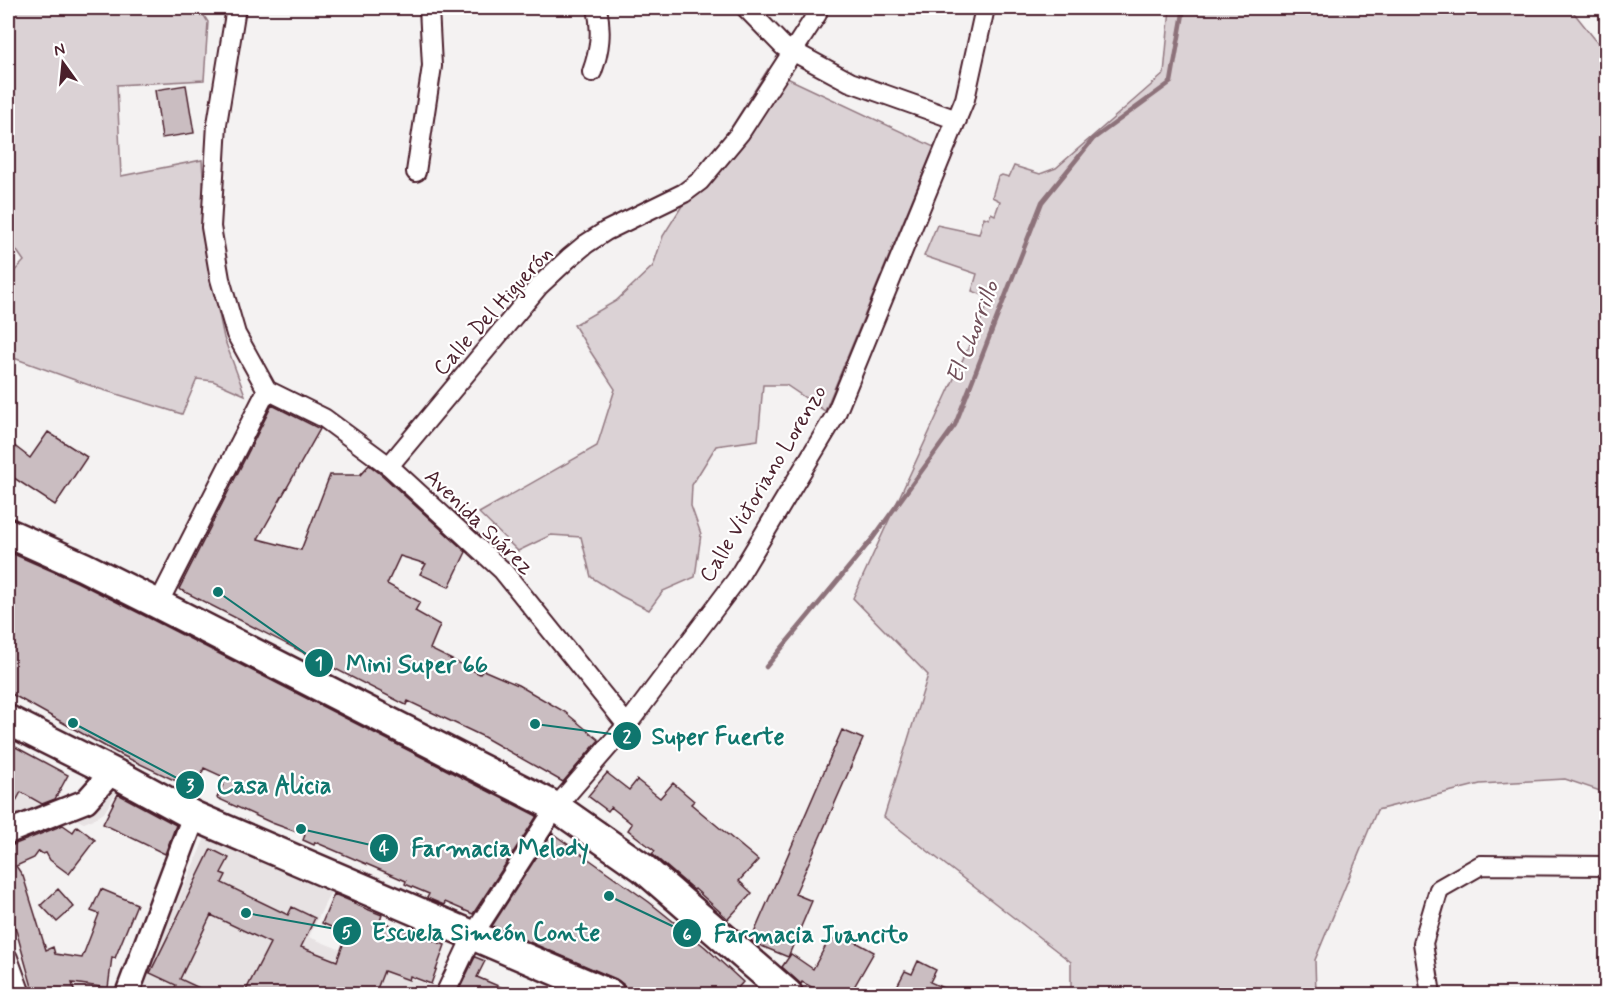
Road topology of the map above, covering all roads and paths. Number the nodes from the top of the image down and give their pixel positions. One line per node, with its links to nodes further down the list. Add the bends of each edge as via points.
1 (236, 8): 11 (street, via 217,124 211,227 220,279 236,334)
2 (429, 8): 10 (street, via 432,66)
3 (597, 8): 8 (street, via 600,39)
4 (746, 8): 7 (street, via 783,46)
5 (817, 8): 7 (street, Calle Del Higuerón)
6 (985, 8): 9 (street, Calle Victoriano Lorenzo)
7 (794, 52): 9 (street, via 850,82); 12 (street, Calle Del Higuerón, via 740,133 700,181 684,193 606,231 569,258 539,286)
8 (592, 72)
9 (957, 120): 16 (street, Calle Victoriano Lorenzo, via 835,416 737,579)
10 (416, 172)
11 (267, 390): 12 (street, Avenida Suárez, via 324,418); 14 (street)
12 (389, 466): 16 (street, Avenida Suárez, via 503,571)
13 (8, 533): 14 (main road)
14 (158, 603): 18 (main road)
15 (8, 720): 17 (main road)
16 (627, 725): 18 (street, Calle Victoriano Lorenzo)
17 (112, 772): 19 (main road); 20 (street, via 86,801)
18 (556, 807): 22 (street, Calle Victoriano Lorenzo); 28 (main road, via 642,868)
19 (194, 816): 22 (main road); 26 (street)
20 (8, 832)
21 (1606, 866): 29 (street, via 1481,865 1439,889 1423,943)
22 (473, 935): 24 (main road); 27 (street, Calle Victoriano Lorenzo)
23 (8, 958): 25 (street)
24 (595, 991)
25 (21, 994)
26 (127, 994)
27 (445, 994)
28 (788, 994)
29 (1431, 994)

